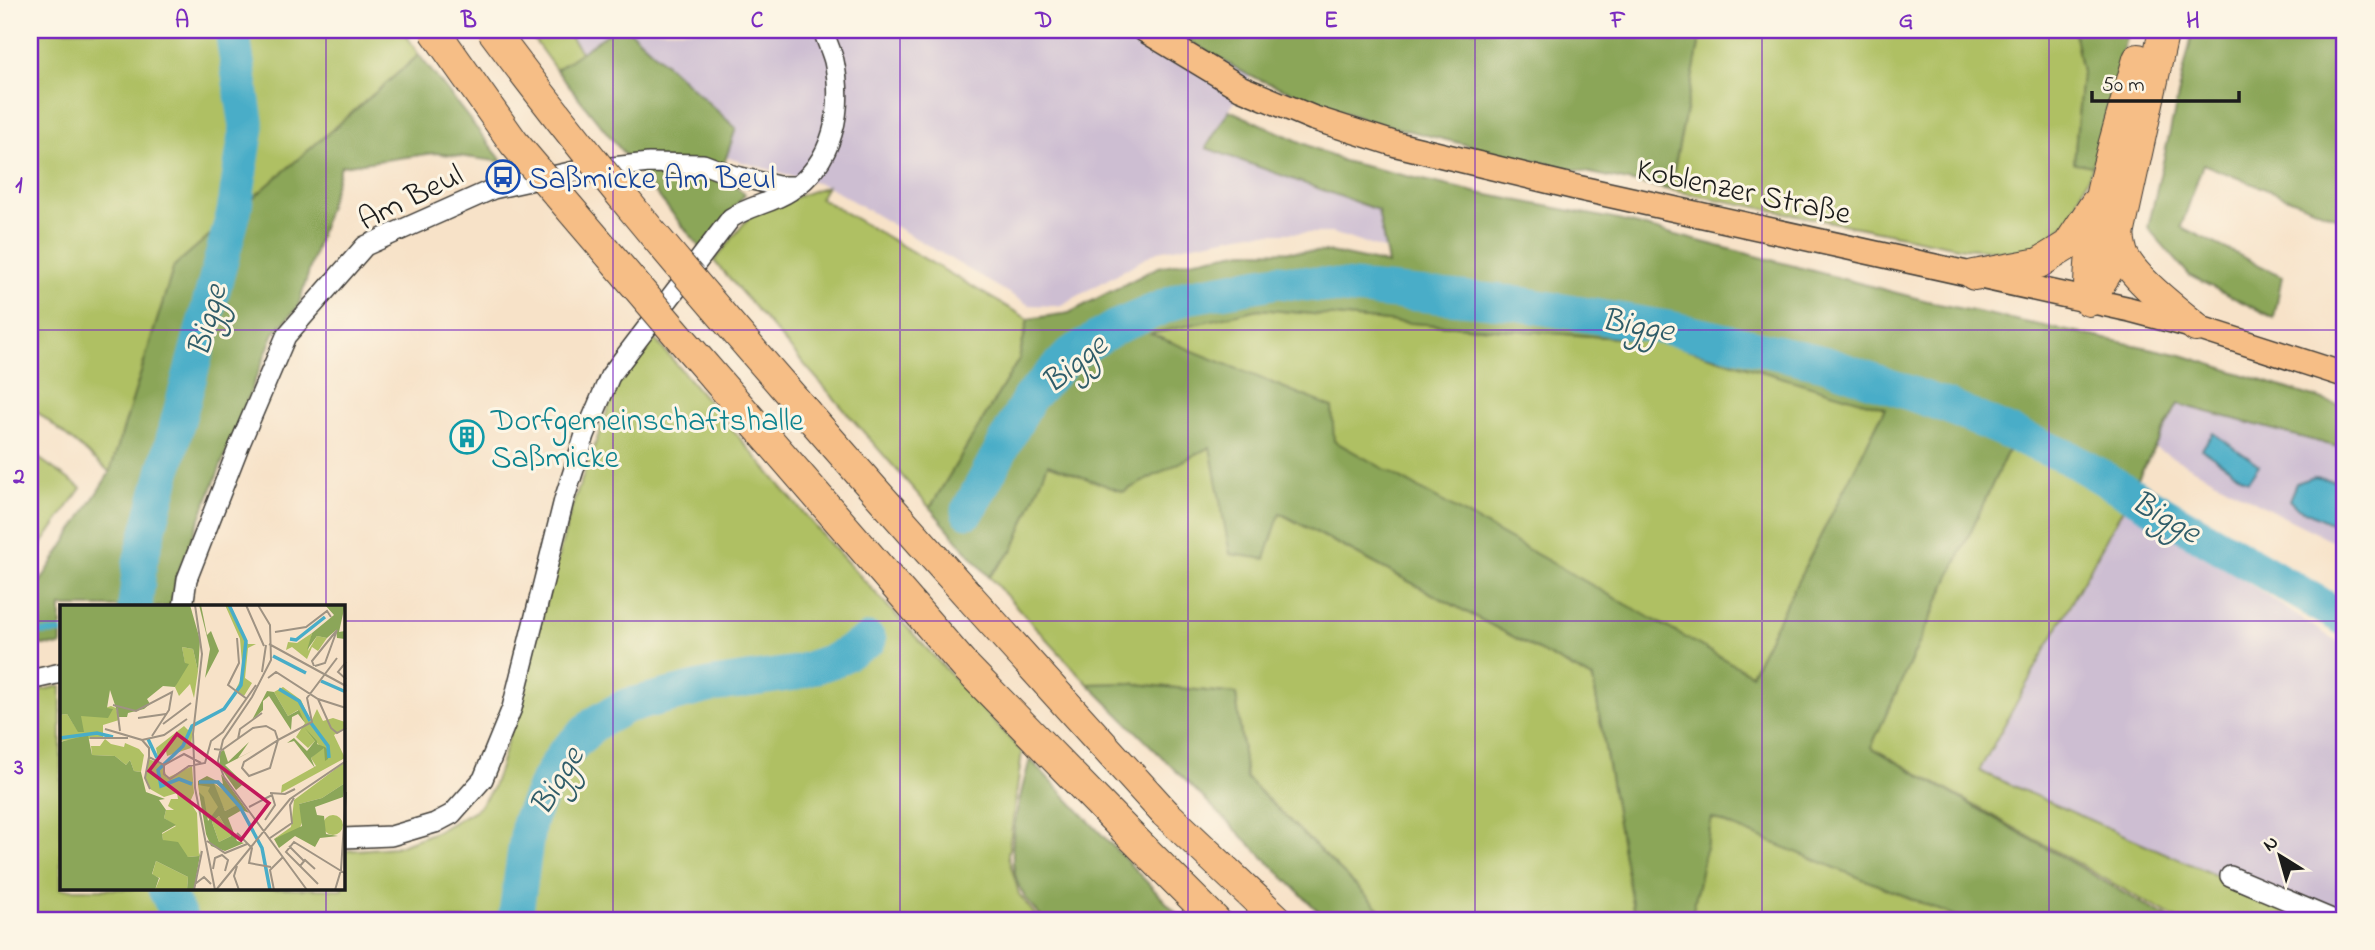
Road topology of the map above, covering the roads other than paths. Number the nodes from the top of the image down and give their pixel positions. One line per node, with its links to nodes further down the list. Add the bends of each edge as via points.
1 (434, 30): 19 (highway, bridge, via 514,143 964,666)
2 (492, 30): 20 (highway, bridge, via 699,289 878,495 1165,813)
3 (823, 30): 7 (street, via 834,61 838,102 834,130 827,150)
4 (1145, 30): 10 (main road, Koblenzer Straße, via 1241,88 1313,118 1395,144)
5 (2146, 30): 8 (highway)
6 (2164, 30): 9 (highway)
7 (801, 183): 14 (street, Am Beul, via 778,186 703,164 649,163 575,171 493,189 365,246 286,336 187,579); 17 (street, via 731,218 610,376 564,500 512,708 483,779 452,814 435,823 391,836)
8 (2103, 192): 10 (highway, via 2068,245 2039,263); 11 (highway, via 2089,265)
9 (2119, 235): 11 (highway, via 2107,272); 12 (highway, via 2130,266)
10 (1974, 275): 11 (main road, Koblenzer Straße)
11 (2089, 302): 12 (main road, Koblenzer Straße)
12 (2196, 327): 13 (main road, Koblenzer Straße)
13 (2345, 375)
14 (183, 605)
15 (58, 673): 16 (street)
16 (30, 680)
17 (345, 838)
18 (2230, 876): 21 (street)
19 (1215, 920)
20 (1278, 920)
21 (2334, 920)

